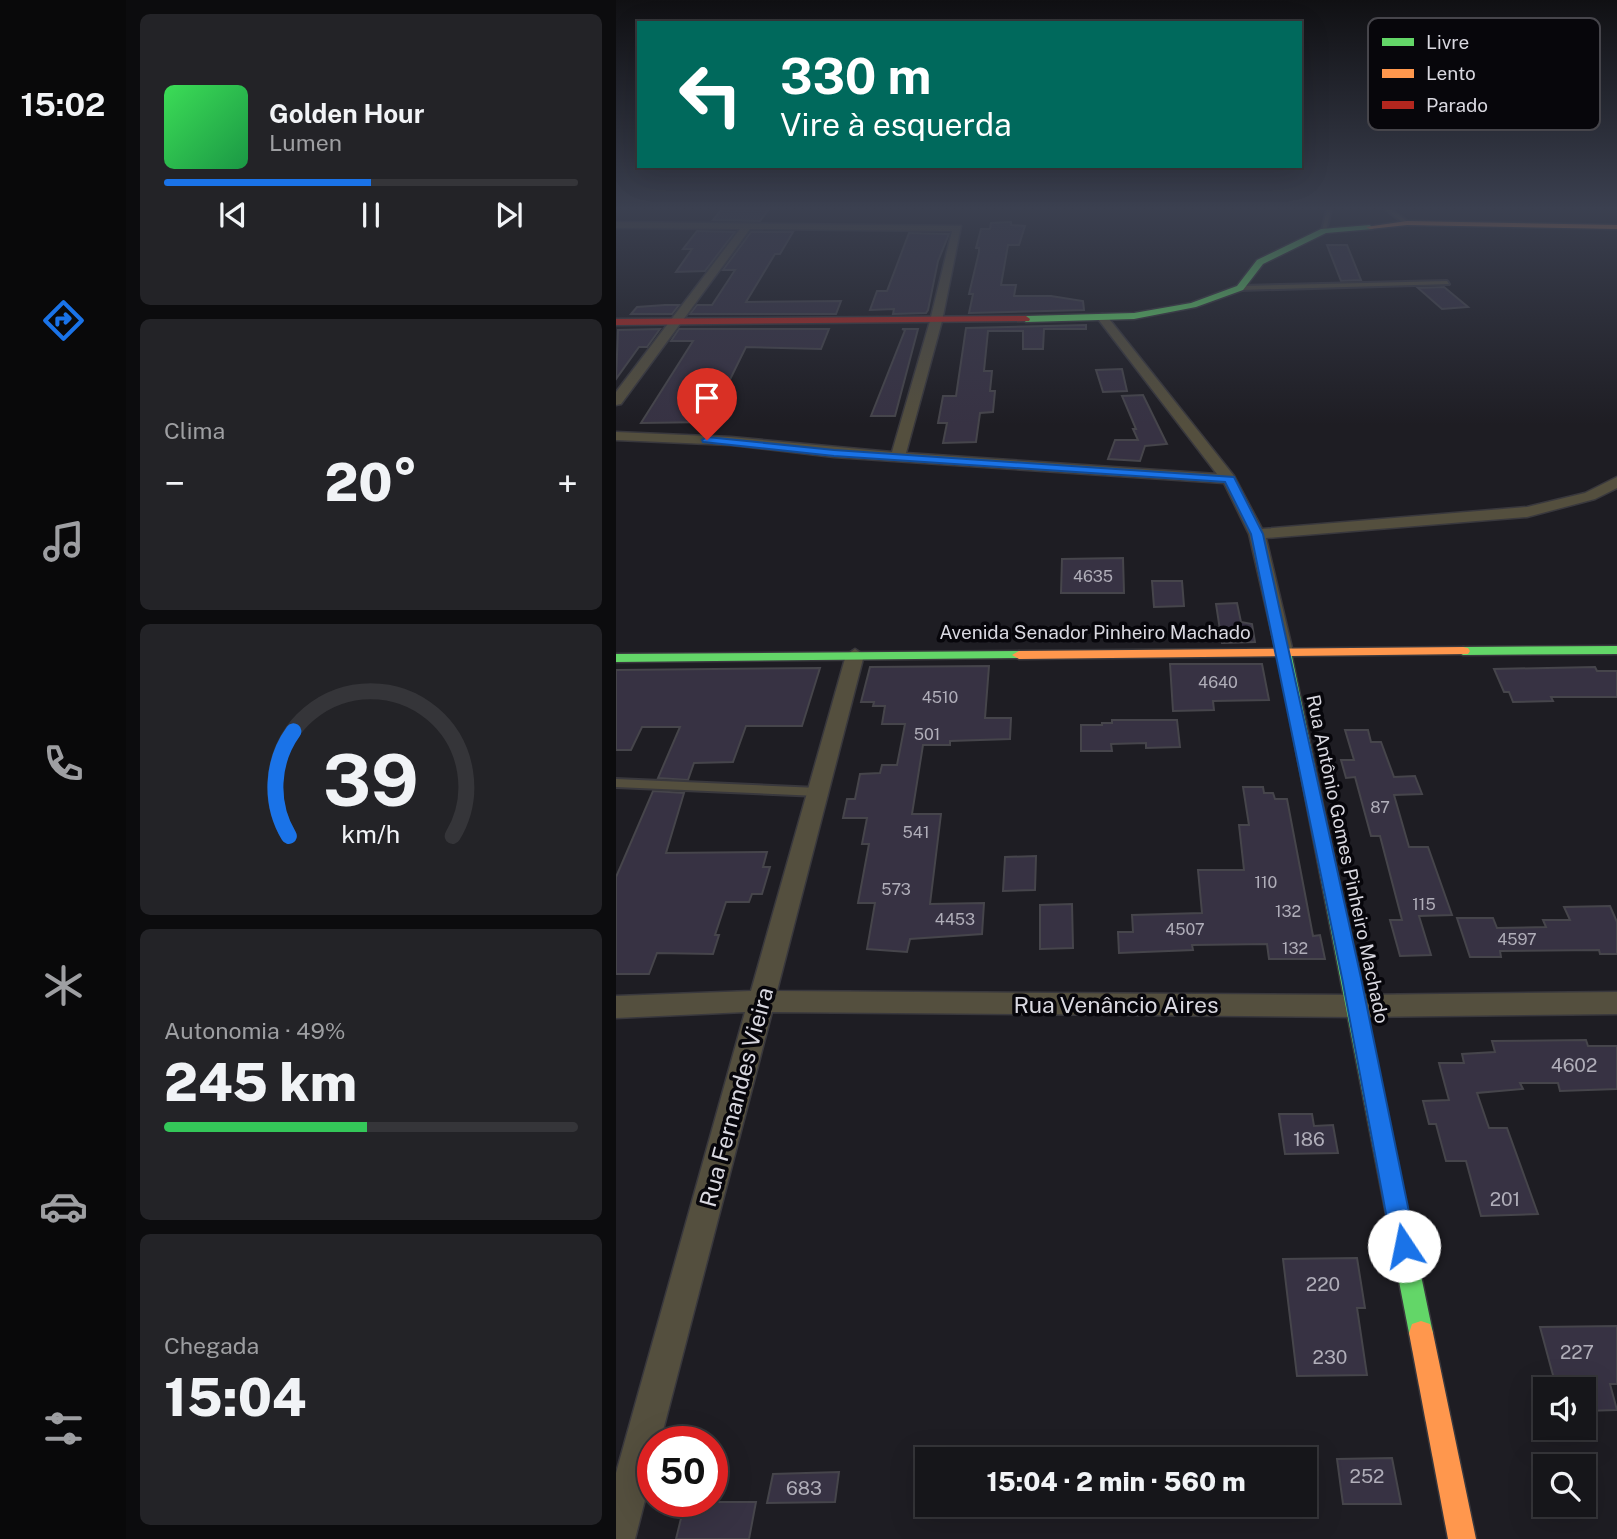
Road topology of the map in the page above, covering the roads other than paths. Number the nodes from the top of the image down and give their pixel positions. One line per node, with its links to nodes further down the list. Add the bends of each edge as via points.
1 (706, 281): 7 (street)
2 (946, 281): 8 (street)
3 (1246, 281): 5 (street)
4 (1447, 283): 5 (lane)
5 (1240, 288): 6 (street, via 1164,312)
6 (1102, 317): 8 (street); 13 (street, Rua Antônio Gomes Pinheiro Machado)
7 (676, 321): 8 (street); 9 (street); 10 (street)
8 (936, 321): 12 (street)
9 (616, 322)
10 (618, 396)
11 (616, 436): 12 (street)
12 (898, 456): 13 (street)
13 (1230, 479): 15 (street, Rua Antônio Gomes Pinheiro Machado)
14 (1617, 482): 15 (street, via 1590,496 1527,512)
15 (1257, 534): 17 (street, Rua Antônio Gomes Pinheiro Machado)
16 (1617, 650): 17 (street, Avenida Senador Pinheiro Machado)
17 (1284, 652): 18 (street, Avenida Senador Pinheiro Machado); 24 (street, Rua Antônio Gomes Pinheiro Machado)
18 (855, 655): 19 (street, Avenida Senador Pinheiro Machado); 21 (street, Rua Fernandes Vieira)
19 (616, 658)
20 (616, 783): 21 (lane)
21 (818, 792): 22 (street, Rua Fernandes Vieira)
22 (761, 1001): 24 (street, Rua Venâncio Aires); 25 (street, Rua Venâncio Aires); 26 (street, Rua Fernandes Vieira)
23 (1617, 1003): 24 (street, Rua Venâncio Aires)
24 (1357, 1006): 27 (street, Rua Antônio Gomes Pinheiro Machado)
25 (616, 1007)
26 (616, 1539)
27 (1462, 1539)

